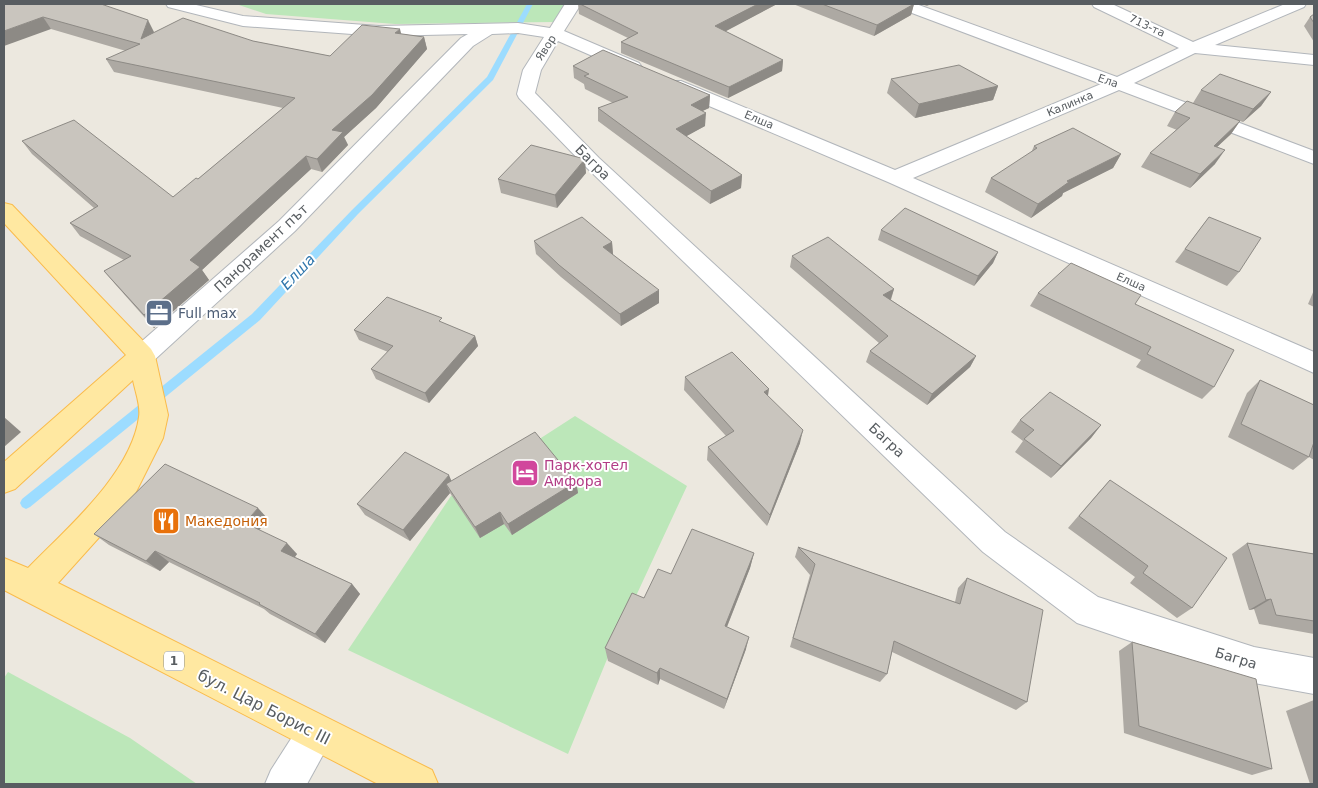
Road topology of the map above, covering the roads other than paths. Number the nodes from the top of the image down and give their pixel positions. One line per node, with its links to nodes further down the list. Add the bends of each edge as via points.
1 (174, 4): 6 (street, Елша, via 243,21 379,31)
2 (574, 4): 7 (street, Явор)
3 (902, 4): 10 (street, Ела)
4 (1100, 4): 8 (street, 713-та)
5 (1298, 4): 8 (street, Калинка)
6 (490, 28): 7 (street, Елша, via 518,28); 15 (street, Панорамент път, via 467,42 287,226)
7 (556, 34): 11 (street, Явор, via 532,70); 13 (street, Елша)
8 (1193, 48): 9 (street); 10 (street, Калинка)
9 (1314, 60)
10 (1117, 84): 12 (street, Ела); 13 (street, Калинка)
11 (526, 94): 19 (street, Багра, via 592,162 1002,548 1089,612 1254,665)
12 (1314, 158)
13 (895, 178): 16 (street, Елша)
14 (4, 210): 15 (main road)
15 (142, 356): 17 (main road, Панорамент път); 18 (main road, via 151,402 149,438 120,493)
16 (1314, 362)
17 (4, 480)
18 (18, 580): 20 (main road, бул. Цар Борис III / 1)
19 (1314, 676)
20 (316, 733): 21 (street); 22 (main road, бул. Цар Борис III / 1)
21 (285, 784)
22 (418, 784)

